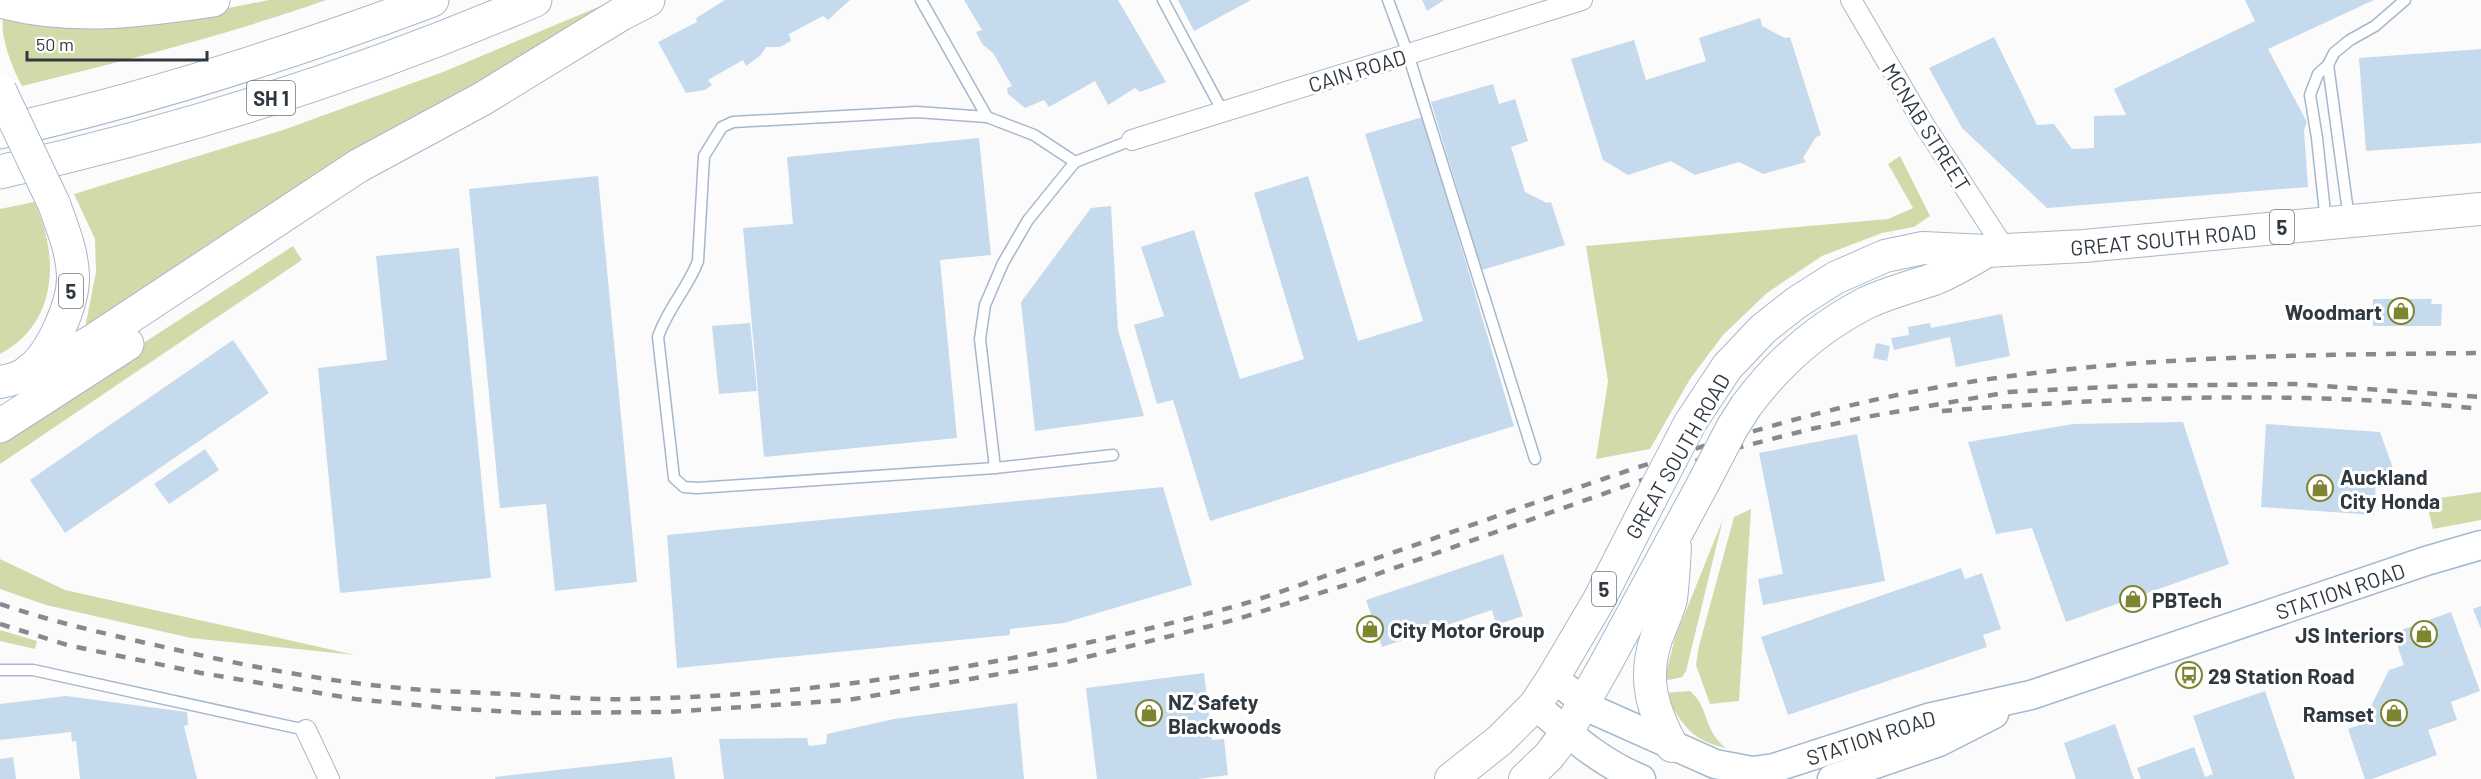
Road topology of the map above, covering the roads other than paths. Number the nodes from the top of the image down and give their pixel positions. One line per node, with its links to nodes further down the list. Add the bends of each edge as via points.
1 (213, 0): 11 (highway, via 148,10 59,12)
2 (432, 0): 18 (highway, SH 1, via 334,37 160,91)
3 (535, 0): 21 (highway, SH 1, via 420,47 295,91 171,129)
4 (648, 0): 15 (highway)
5 (921, 0): 17 (lane)
6 (1162, 0): 16 (lane)
7 (1388, 0): 12 (lane)
8 (1582, 0): 12 (street, CAIN ROAD)
9 (1851, 0): 24 (street, MCNAB STREET)
10 (2405, 0): 13 (lane, via 2334,53)
11 (0, 1)
12 (1408, 54): 16 (street, CAIN ROAD); 28 (lane)
13 (2328, 64): 23 (lane); 23 (lane, via 2318,74 2310,95)
14 (0, 90): 25 (main road, 5, bridge, via 54,204 71,255 73,278 63,320 42,358)
15 (482, 99): 25 (highway, via 358,166 93,340); 26 (highway, via 370,182)
16 (1223, 112): 19 (street, CAIN ROAD)
17 (987, 117): 20 (lane, via 1034,135); 29 (lane, via 916,112 733,122 722,127 704,156 698,261 658,337 674,478 684,487)
18 (0, 132)
19 (1132, 140): 20 (lane)
20 (1075, 162): 29 (lane, via 1028,220 985,305 980,339)
21 (0, 172)
22 (2481, 208): 23 (main road, GREAT SOUTH ROAD / 5)
23 (2338, 221): 24 (main road, GREAT SOUTH ROAD / 5)
24 (1997, 251): 30 (main road, GREAT SOUTH ROAD / 5, bridge, via 1935,279 1865,303 1835,321 1779,367 1746,406 1726,438); 33 (main road, GREAT SOUTH ROAD / 5, bridge, via 1923,248 1885,256 1835,278 1763,329 1708,393 1599,600)
25 (12, 381)
26 (0, 426)
27 (1113, 455): 29 (lane)
28 (1535, 459)
29 (995, 468)
30 (1676, 535): 35 (main road, GREAT SOUTH ROAD / 5); 39 (main road, via 1671,601 1652,654 1649,680)
31 (2481, 544): 34 (main road, STATION ROAD)
32 (0, 670): 37 (lane, via 33,670)
33 (1553, 678): 35 (main road, STATION ROAD); 36 (main road, GREAT SOUTH ROAD / 5)
34 (2031, 695): 40 (main road, STATION ROAD, via 1928,718); 45 (main road, STATION ROAD, via 1939,742)
35 (1584, 703): 38 (main road, GREAT SOUTH ROAD / 5); 39 (main road, STATION ROAD)
36 (1535, 705): 38 (main road); 42 (main road, GREAT SOUTH ROAD / 5, via 1500,741)
37 (306, 730): 41 (street)
38 (1567, 732): 43 (main road, GREAT SOUTH ROAD / 5); 44 (main road, via 1610,764)
39 (1672, 746): 40 (main road, STATION ROAD)
40 (1753, 775)
41 (329, 779)
42 (1450, 779)
43 (1525, 779)
44 (1641, 779)
45 (1832, 779)

